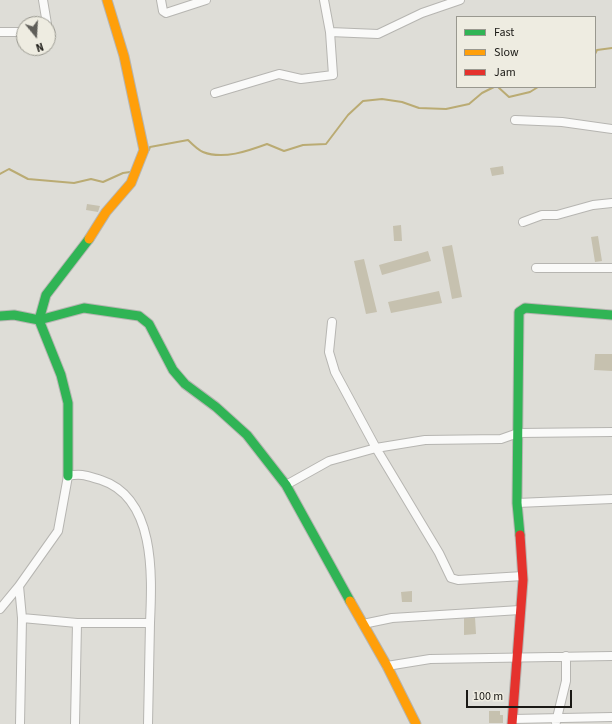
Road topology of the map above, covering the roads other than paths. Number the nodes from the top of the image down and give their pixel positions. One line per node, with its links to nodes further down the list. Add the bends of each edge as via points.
1 (43, 0): 7 (street)
2 (107, 0): 20 (street, via 124,56 144,150 131,183 106,212 81,250 46,295)
3 (161, 0): 4 (street, via 163,11 166,12)
4 (206, 0)
5 (324, 0): 10 (street)
6 (460, 0): 10 (street, via 422,13 378,34)
7 (46, 16)
8 (0, 32): 9 (street)
9 (16, 32)
10 (330, 32): 11 (street, via 333,75 301,79 279,74)
11 (215, 93)
12 (515, 120): 13 (street, via 562,122)
13 (612, 129)
14 (612, 203): 15 (street, via 582,207 557,215 542,215)
15 (523, 222)
16 (536, 268): 17 (street)
17 (612, 268)
18 (612, 315): 22 (street, via 525,308 520,310)
19 (0, 316): 20 (street, via 14,315)
20 (39, 320): 25 (street, via 61,375 68,403); 26 (street, via 84,308 139,316 144,319 173,370 185,384 247,435)
21 (332, 322): 24 (street, via 329,352 332,365)
22 (518, 432): 23 (street); 24 (street, via 501,439 425,440); 28 (street)
23 (612, 432)
24 (376, 448): 26 (street, via 329,461); 29 (street, via 451,578 458,580)
25 (68, 476): 30 (street, via 58,531); 35 (street, via 80,473 111,483 130,500 143,522 149,553)
26 (286, 485): 36 (street)
27 (612, 499): 28 (street)
28 (516, 503): 29 (street)
29 (523, 576): 32 (street)
30 (19, 586): 31 (street); 33 (street)
31 (0, 609)
32 (520, 610): 36 (street, via 399,618); 39 (street)
33 (22, 618): 34 (street); 45 (street)
34 (77, 623): 35 (street); 46 (street)
35 (150, 623): 47 (street)
36 (363, 624): 40 (street)
37 (566, 656): 38 (street); 39 (street); 42 (street, via 566,681)
38 (612, 656)
39 (516, 657): 40 (street, via 430,659); 44 (street)
40 (387, 666): 48 (street)
41 (612, 717): 43 (street)
42 (556, 721): 43 (street); 44 (street)
43 (598, 721)
44 (513, 722)
45 (20, 724)
46 (76, 724)
47 (148, 724)
48 (416, 724)

